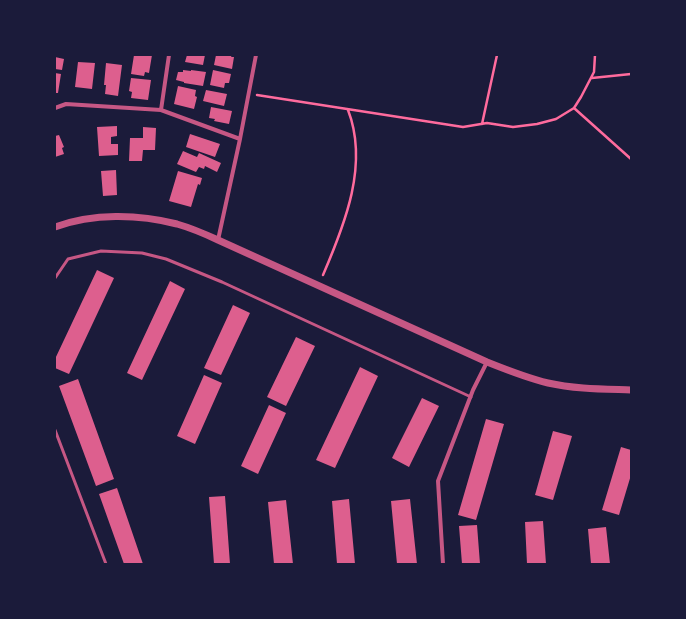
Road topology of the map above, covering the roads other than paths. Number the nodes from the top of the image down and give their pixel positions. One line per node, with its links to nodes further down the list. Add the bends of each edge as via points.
1 (169, 55): 4 (street)
2 (256, 55): 5 (street)
3 (55, 108): 4 (street, via 66,104)
4 (161, 110): 5 (street)
5 (240, 139): 7 (street)
6 (55, 227): 7 (street, via 83,219 133,217 177,224)
7 (218, 240): 9 (street)
8 (55, 278): 11 (lane, via 68,259 101,251 142,253 166,259 222,282)
9 (487, 362): 10 (street, via 549,383); 11 (street)
10 (631, 390)
11 (471, 398): 14 (street, via 438,481)
12 (55, 430): 13 (lane)
13 (106, 564)
14 (443, 564)

